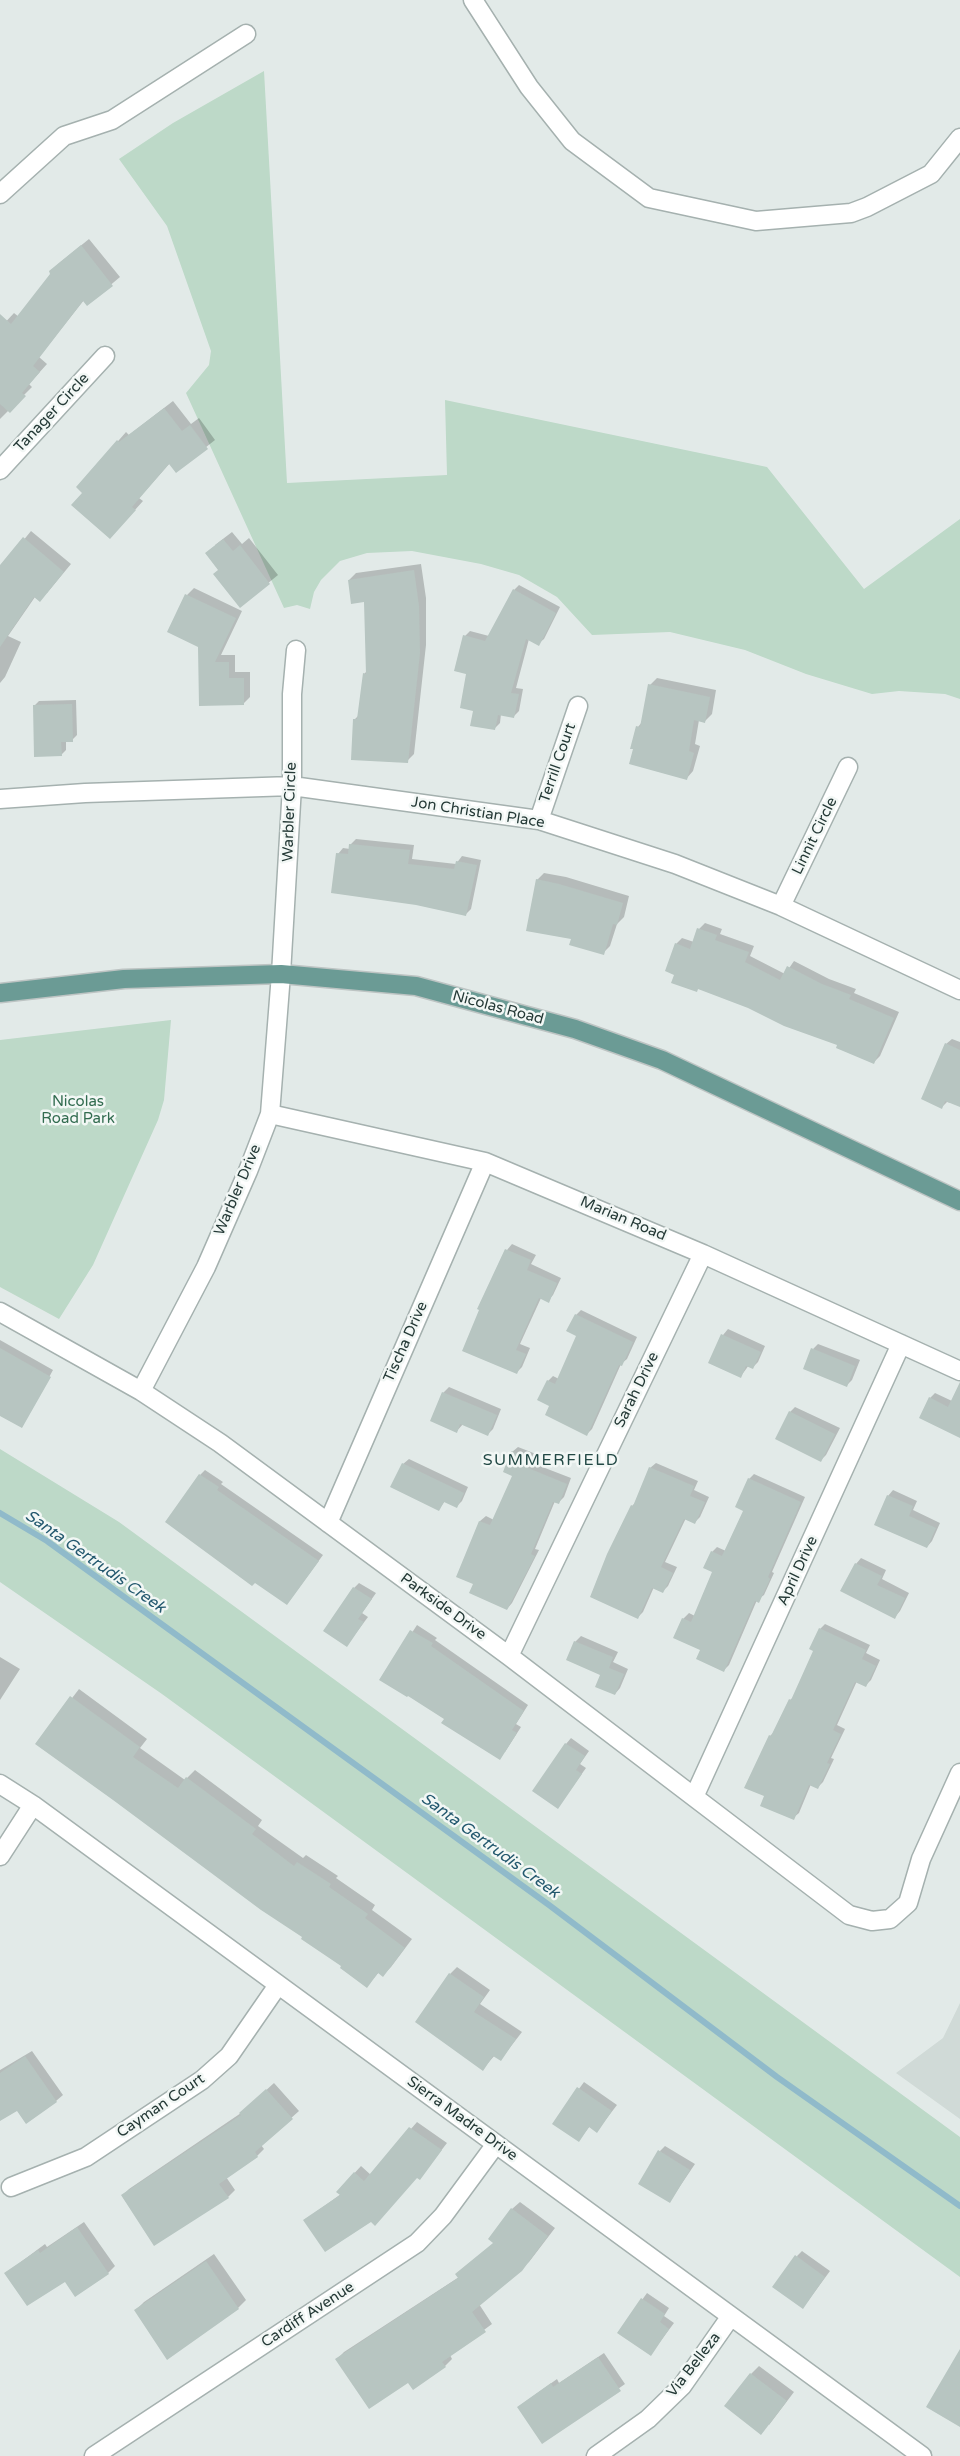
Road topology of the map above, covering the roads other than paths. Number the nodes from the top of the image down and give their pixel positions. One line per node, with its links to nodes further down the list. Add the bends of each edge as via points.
1 (473, 0): 3 (street, via 529,87 572,141 649,198 756,221 851,213 931,174)
2 (246, 34): 4 (street, via 112,120 64,136)
3 (960, 138)
4 (0, 194)
5 (105, 356): 6 (street, Tanager Circle)
6 (0, 470)
7 (296, 650): 10 (street, Warbler Circle)
8 (578, 706): 12 (street, Terrill Court)
9 (848, 767): 13 (street, Linnit Circle)
10 (292, 786): 11 (street, Jon Christian Place); 12 (street, Jon Christian Place); 14 (street, Warbler Circle)
11 (0, 799)
12 (539, 820): 13 (street, Jon Christian Place, via 675,864)
13 (781, 906): 15 (street, Jon Christian Place)
14 (281, 974): 16 (main road, Nicolas Road, via 124,979); 17 (street, Warbler Drive); 19 (main road, Nicolas Road, via 416,986 575,1029 662,1060)
15 (960, 990)
16 (0, 993)
17 (270, 1114): 18 (street, Marian Road); 24 (street, Warbler Drive, via 206,1267)
18 (485, 1161): 20 (street, Marian Road); 25 (street, Tischa Drive)
19 (960, 1201)
20 (703, 1254): 22 (street, Marian Road); 26 (street, Sarah Drive)
21 (0, 1312): 24 (street, Parkside Drive)
22 (901, 1344): 23 (street, Marian Road); 29 (street, April Drive)
23 (960, 1371)
24 (141, 1391): 25 (street, Parkside Drive, via 220,1443)
25 (328, 1523): 26 (street, Parkside Drive)
26 (509, 1656): 29 (street, Parkside Drive)
27 (960, 1773): 29 (street, Parkside Drive, via 921,1859 908,1903 890,1919 872,1921 849,1915)
28 (0, 1784): 30 (street, Sierra Madre Drive)
29 (694, 1797)
30 (33, 1805): 31 (street); 32 (street, Sierra Madre Drive)
31 (0, 1856)
32 (278, 1985): 33 (street, Sierra Madre Drive); 34 (street, Cayman Court, via 229,2056 202,2080 86,2157)
33 (496, 2144): 35 (street, Sierra Madre Drive); 36 (street, Cardiff Avenue, via 443,2216 417,2243)
34 (11, 2187)
35 (731, 2316): 37 (street, Via Belleza, via 682,2386 648,2419); 38 (street, Sierra Madre Drive)
36 (94, 2456)
37 (596, 2456)
38 (922, 2456)

